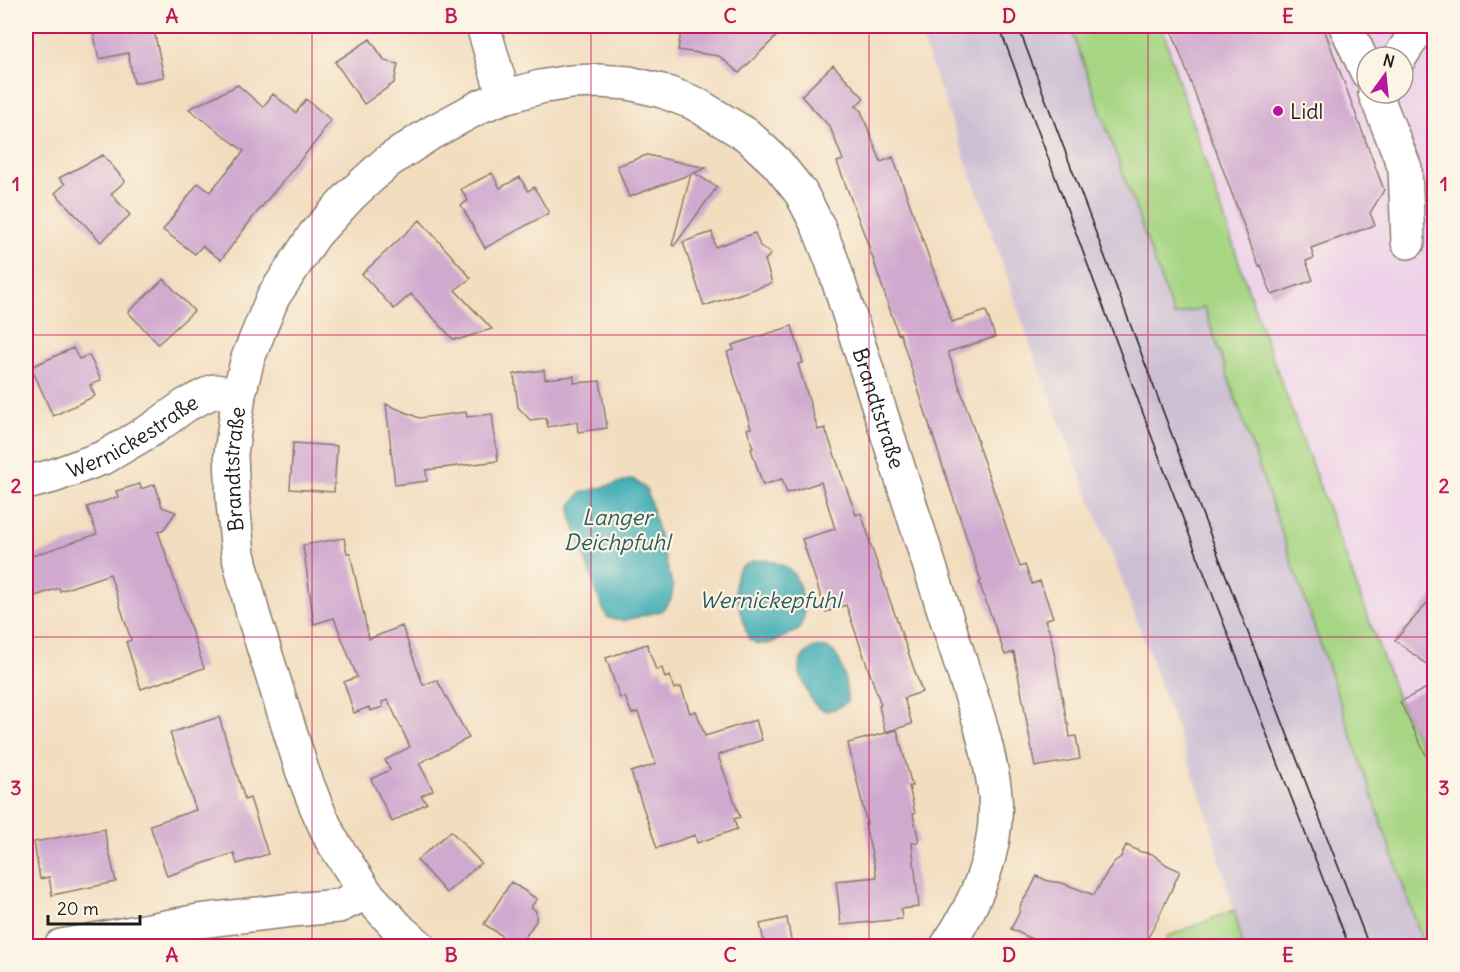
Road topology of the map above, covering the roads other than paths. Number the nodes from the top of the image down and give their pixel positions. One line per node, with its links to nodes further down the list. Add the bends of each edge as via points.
1 (483, 26): 6 (street)
2 (1346, 26): 5 (street)
3 (1420, 26): 4 (street)
4 (1408, 45)
5 (1355, 46)
6 (504, 97): 9 (street, Brandtstraße, via 431,133 387,162 315,234 273,297 248,358); 14 (street, Brandtstraße, via 540,87 598,81 629,83 694,103 747,135 777,162 818,226 989,759 995,796 988,861 975,898)
7 (1381, 105): 8 (street, via 1405,168)
8 (1408, 242)
9 (239, 394): 10 (street, Wernickestraße, via 214,391 105,457); 11 (street, Brandtstraße, via 231,454 233,503 238,554 253,614 316,806 331,839)
10 (26, 483)
11 (366, 893): 12 (street, via 339,906 199,921); 13 (street, Brandtstraße)
12 (61, 946)
13 (419, 946)
14 (947, 946)

